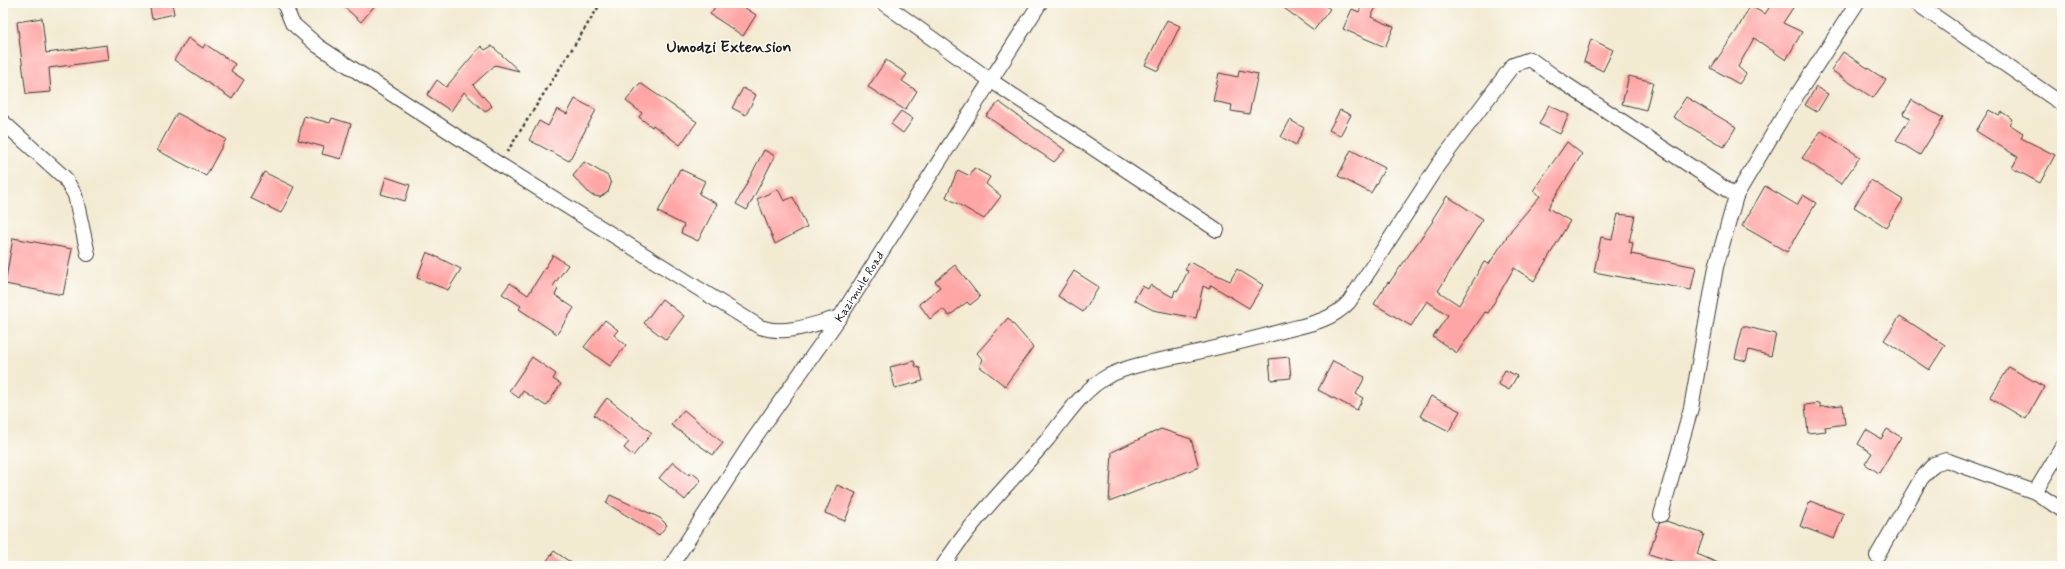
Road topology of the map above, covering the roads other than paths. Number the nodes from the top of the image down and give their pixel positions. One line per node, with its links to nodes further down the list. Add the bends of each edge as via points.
1 (284, 3): 12 (street, via 292,23 318,46 499,164 760,328 772,331 790,330)
2 (882, 3): 6 (street)
3 (1040, 3): 6 (street, Kazimule Road)
4 (1857, 3): 9 (street, via 1784,115)
5 (1916, 3): 7 (street)
6 (990, 80): 10 (street); 12 (street, Kazimule Road)
7 (2062, 104)
8 (3, 122): 11 (street, via 65,178 75,195)
9 (1736, 196): 16 (street, via 1716,267 1691,408); 19 (street, via 1530,58 1522,60 1512,66 1438,165 1349,302 1341,310 1333,316 1303,326 1137,366 1107,377 1087,392 997,494)
10 (1217, 230)
11 (88, 254)
12 (840, 317): 18 (street, Kazimule Road, via 753,440)
13 (2062, 446): 14 (street)
14 (2035, 492): 15 (street); 17 (street, via 1946,460 1934,464 1921,479)
15 (2062, 510)
16 (1661, 514)
17 (1877, 556)
18 (671, 566)
19 (943, 566)

